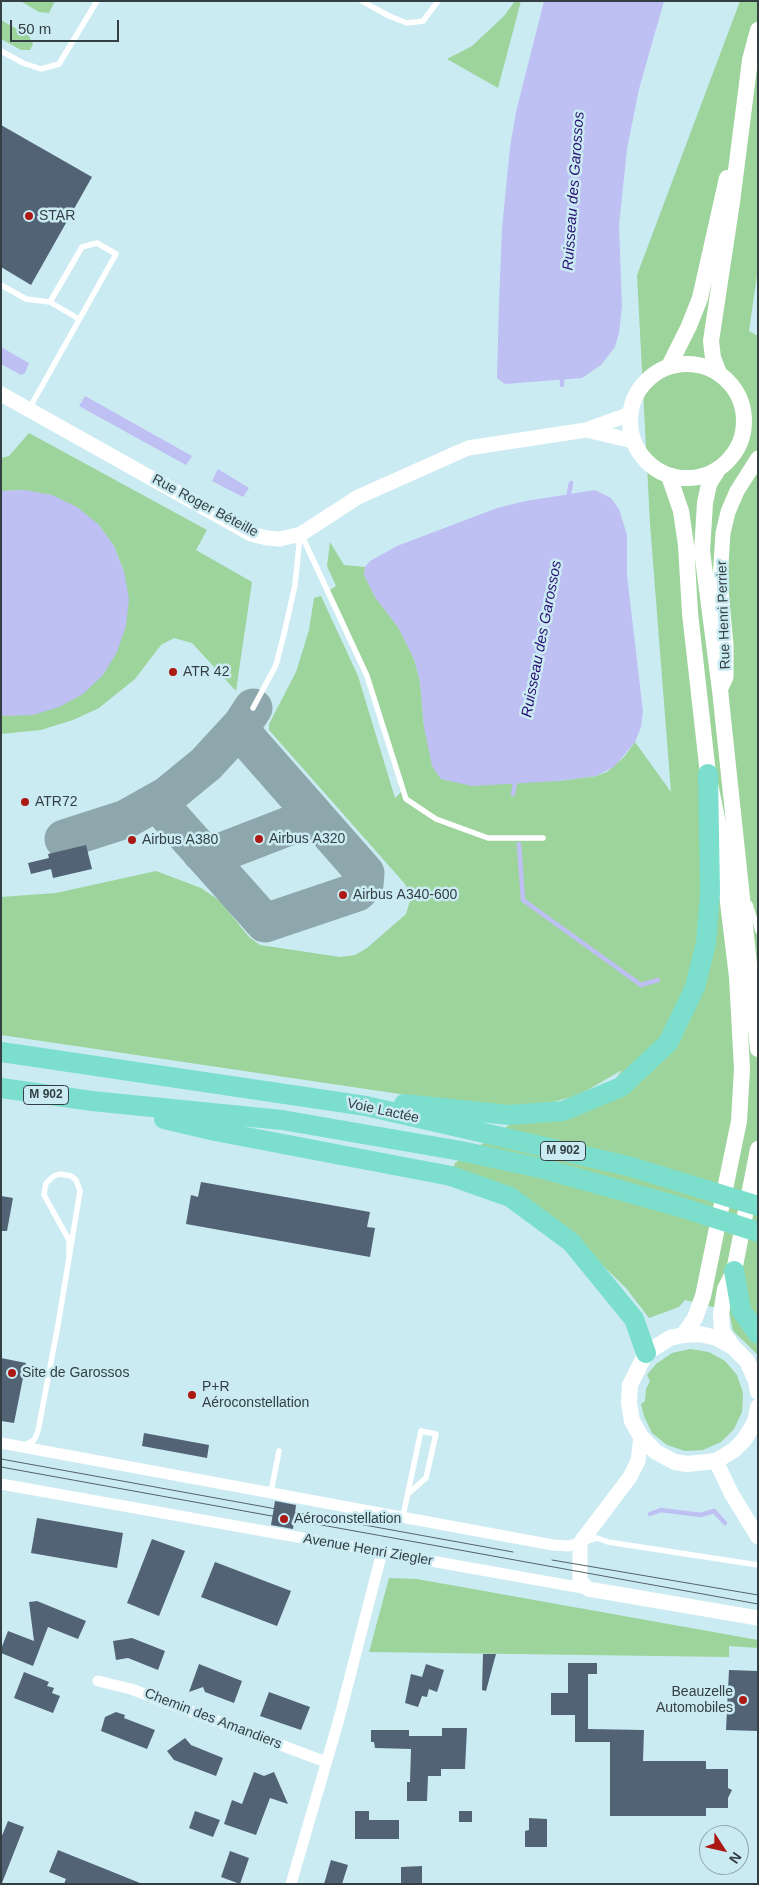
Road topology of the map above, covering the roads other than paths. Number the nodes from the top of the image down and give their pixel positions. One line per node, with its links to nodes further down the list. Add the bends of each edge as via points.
1 (97, 1): 5 (lane, via 59,64 41,69)
2 (362, 1): 3 (lane, via 407,23 423,20)
3 (438, 1)
4 (758, 30): 6 (main road, via 750,60)
5 (1, 51)
6 (741, 124): 10 (main road, via 700,298); 11 (main road, via 711,341)
7 (1, 286): 8 (lane, via 26,299)
8 (50, 302): 9 (lane); 9 (lane, via 82,247 97,243 116,254)
9 (79, 319): 13 (lane)
10 (669, 366): 11 (main road, via 692,364); 14 (main road, via 650,377 636,393)
11 (719, 374): 18 (main road, via 732,386 741,402 744,420 741,438 733,455)
12 (1, 394): 13 (street, Rue Roger Béteille)
13 (29, 409): 20 (street, Rue Roger Béteille, via 251,534 280,539)
14 (630, 414): 15 (street, Rue Roger Béteille); 16 (main road)
15 (586, 430): 16 (street, Rue Roger Béteille); 20 (street, Rue Roger Béteille, via 468,448 358,497)
16 (633, 441): 19 (main road, via 641,456)
17 (758, 458): 21 (street, Rue Henri Perrier, via 737,491 723,533 720,579 726,677)
18 (719, 468): 19 (main road, via 704,476); 21 (main road, via 708,484 702,551)
19 (670, 476): 23 (main road, via 681,511 686,545 690,613)
20 (301, 534): 22 (lane, via 295,585 276,664); 24 (lane, via 367,676 406,799 436,819 488,838)
21 (720, 690): 25 (main road)
22 (253, 708)
23 (708, 774): 31 (highway, via 710,893 706,942 695,987 668,1044 621,1087 564,1111 509,1115 404,1104); 38 (main road, via 719,828 741,1032 742,1094 698,1310)
24 (543, 838)
25 (739, 869): 26 (lane); 27 (main road)
26 (758, 931)
27 (758, 1048)
28 (1, 1052): 31 (highway, Voie Lactée / M 902)
29 (1, 1088): 30 (highway, Voie Lactée / M 902)
30 (92, 1101): 34 (highway, Voie Lactée / M 902, via 282,1120 461,1151 677,1206); 40 (highway, via 215,1131 451,1176 510,1197 571,1242 634,1320)
31 (366, 1106): 33 (highway, Voie Lactée / M 902, via 628,1166)
32 (757, 1155): 36 (main road)
33 (758, 1206)
34 (758, 1232)
35 (69, 1256): 35 (lane, via 80,1191 76,1180 60,1174 50,1179 44,1195 69,1240); 46 (lane, via 38,1431 30,1444)
36 (734, 1271): 37 (highway, via 741,1310); 39 (main road, via 721,1314 722,1331)
37 (758, 1334)
38 (683, 1335): 39 (main road, via 717,1338); 40 (main road, via 670,1338)
39 (733, 1347): 41 (main road, via 747,1360)
40 (646, 1352): 43 (main road, via 630,1385 632,1421)
41 (757, 1385)
42 (758, 1407): 44 (main road)
43 (641, 1437): 48 (main road, via 656,1452 675,1462 700,1464); 54 (street, via 638,1461 630,1477)
44 (751, 1438): 48 (main road)
45 (1, 1443): 46 (street)
46 (21, 1446): 50 (street)
47 (279, 1451): 50 (lane)
48 (716, 1461): 53 (street)
49 (1, 1484): 55 (street, Avenue Henri Ziegler)
50 (270, 1492): 52 (street)
51 (408, 1494): 51 (lane, via 426,1478 436,1434 421,1431); 52 (lane)
52 (403, 1516): 54 (street, via 553,1545)
53 (758, 1537)
54 (580, 1543): 56 (lane, via 597,1538); 57 (street, via 580,1581)
55 (382, 1552): 57 (street, Avenue Henri Ziegler); 60 (street)
56 (758, 1565)
57 (588, 1590): 58 (street)
58 (758, 1618)
59 (98, 1681): 60 (street, Chemin des Amandiers, via 131,1689)
60 (326, 1762): 61 (street)
61 (291, 1884)

